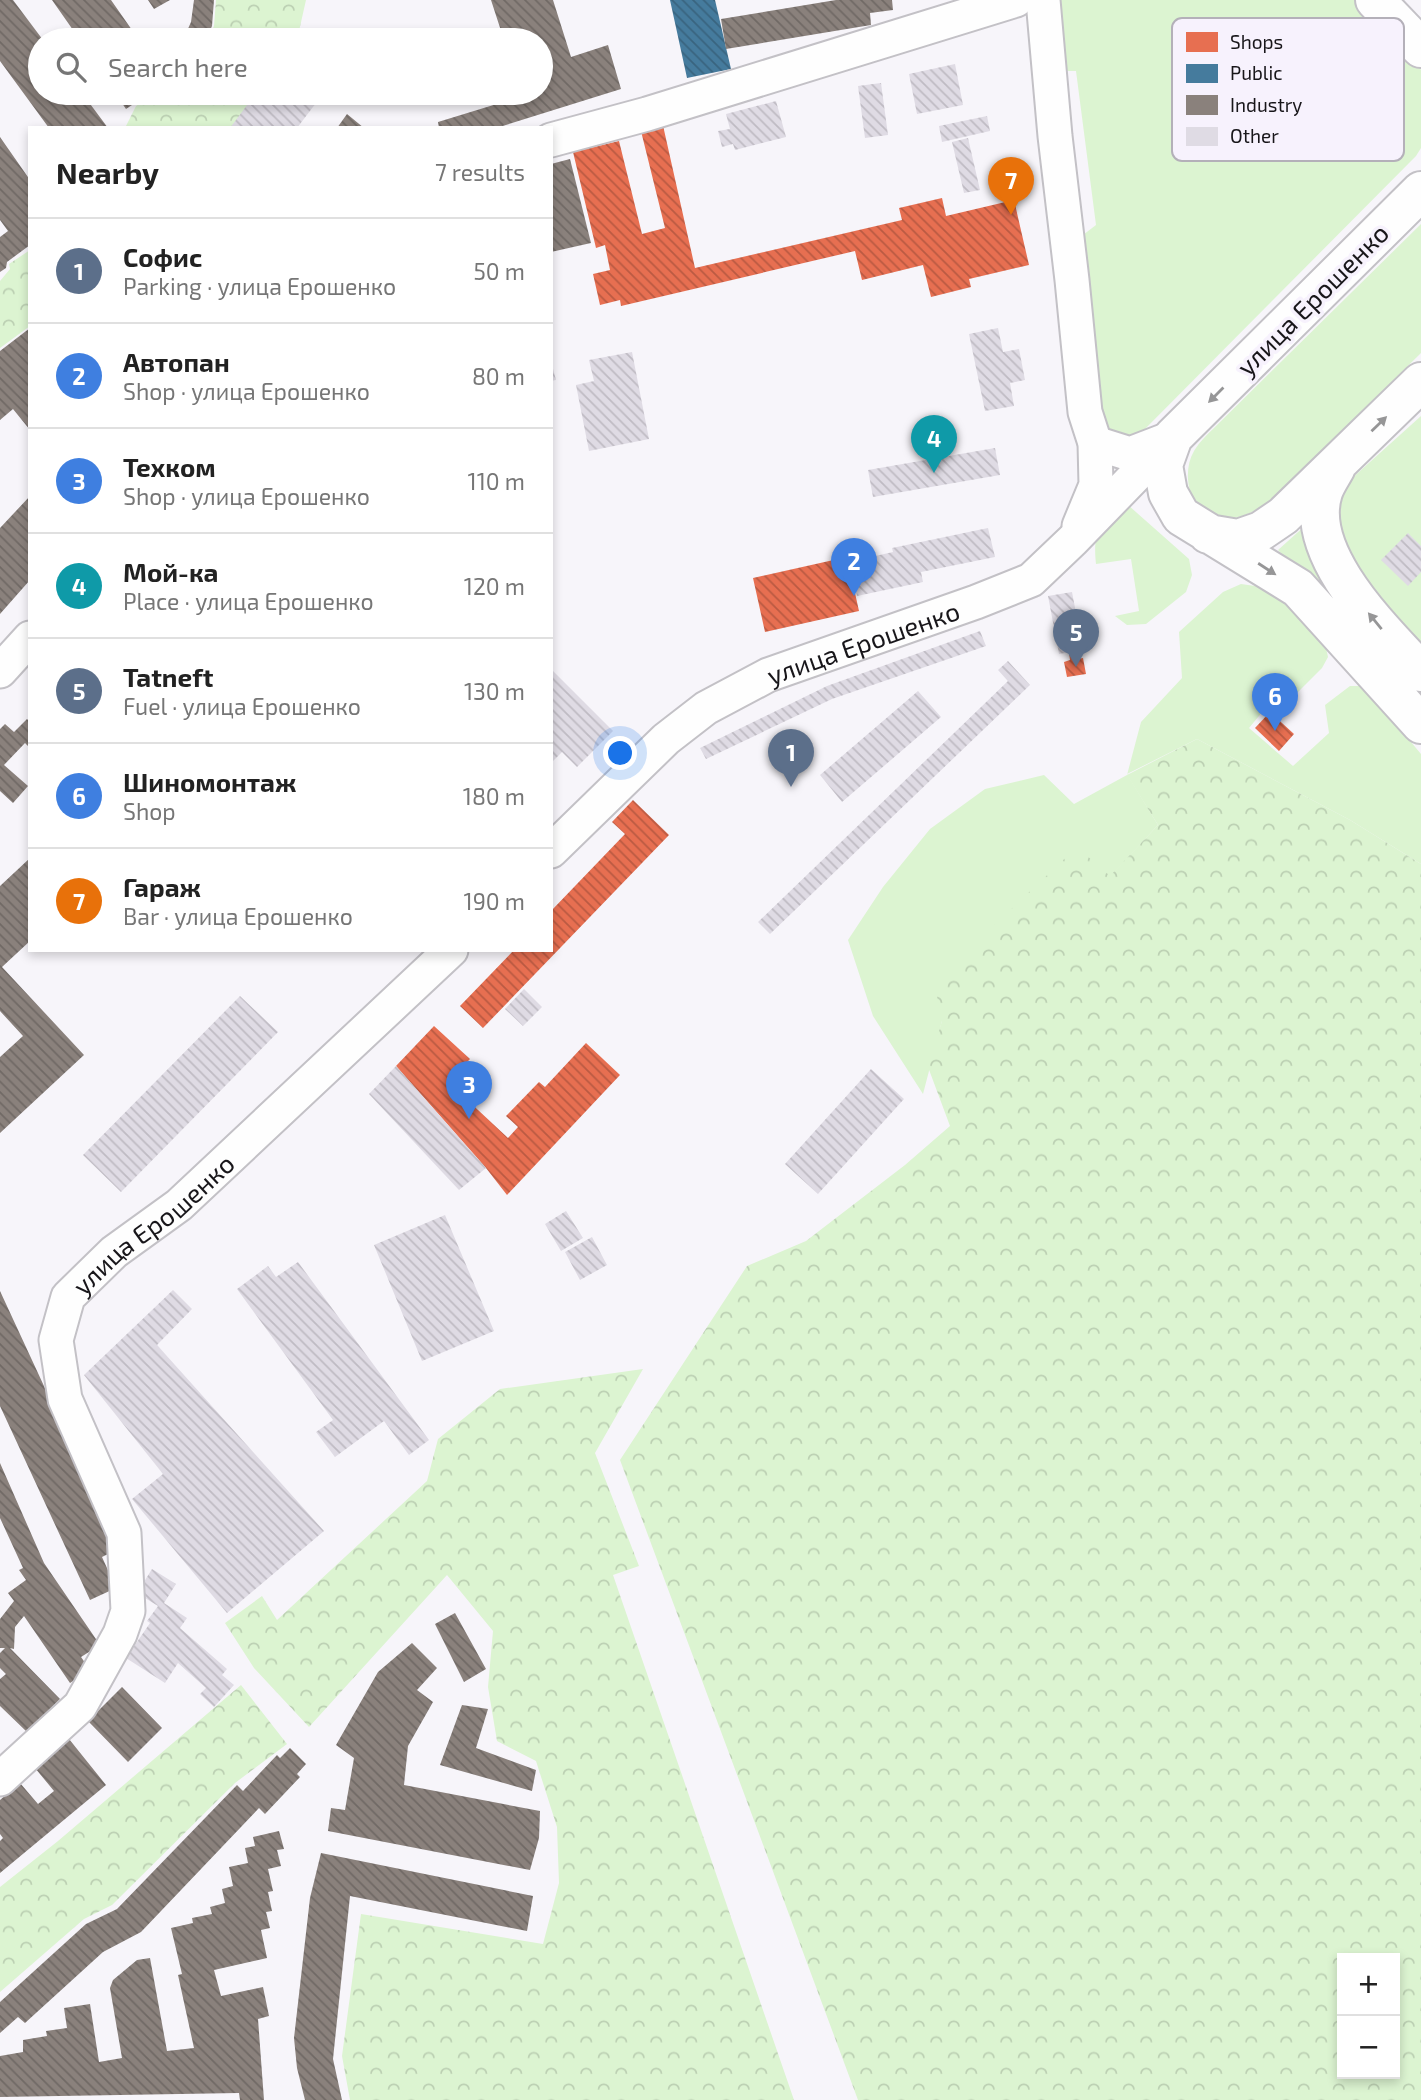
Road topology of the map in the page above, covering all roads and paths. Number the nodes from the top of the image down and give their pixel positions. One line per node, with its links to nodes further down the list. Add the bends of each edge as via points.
1 (1016, 0): 7 (street)
2 (1043, 0): 11 (street, via 1085,412)
3 (1375, 0): 4 (main road)
4 (1392, 18)
5 (1404, 30): 6 (main road)
6 (1421, 48)
7 (553, 140)
8 (1421, 191): 10 (main road, улица Ерошенко, one-way to 10)
9 (1421, 382): 12 (main road, one-way to 9)
10 (1174, 437): 11 (street, улица Ерошенко, via 1130,454); 13 (street, улица Ерошенко); 14 (main road, улица Ерошенко, via 1163,465 1168,493)
11 (1095, 443): 13 (street); 15 (street, via 1096,485)
12 (1337, 465): 14 (main road, via 1261,531 1238,539); 18 (main road, one-way to 12, via 1343,582 1329,553 1320,520 1323,492)
13 (1131, 481): 14 (street); 15 (street, улица Ерошенко)
14 (1194, 525): 19 (main road, one-way to 19, via 1298,588)
15 (1073, 541): 20 (street, улица Ерошенко, via 1031,580 768,675 706,708 666,738)
16 (28, 640): 17 (street)
17 (0, 671)
18 (1421, 672)
19 (1421, 724)
20 (553, 849)
21 (449, 952): 22 (street, улица Ерошенко, via 179,1205 114,1252 68,1297 56,1340 65,1399 124,1533 128,1611 80,1706)
22 (0, 1779)

